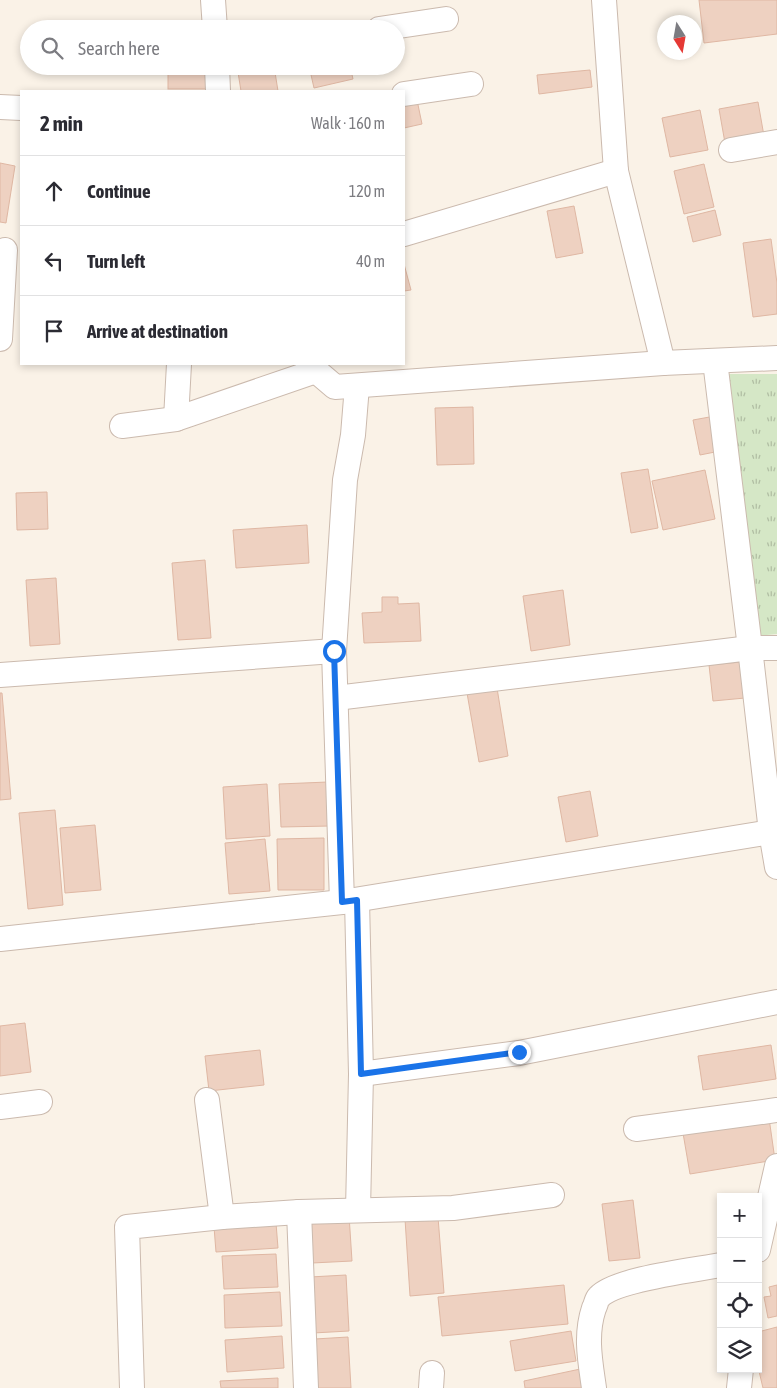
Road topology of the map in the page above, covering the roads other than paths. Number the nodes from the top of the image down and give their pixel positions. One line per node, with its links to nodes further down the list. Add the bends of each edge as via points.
1 (213, 0): 4 (street)
2 (604, 0): 14 (street)
3 (446, 19): 5 (street)
4 (214, 20)
5 (405, 25)
6 (217, 75): 8 (street)
7 (471, 84): 9 (street)
8 (218, 90)
9 (405, 94)
10 (0, 107): 11 (street)
11 (20, 108)
12 (777, 142): 13 (street)
13 (731, 150)
14 (616, 171): 15 (street); 20 (street)
15 (405, 234)
16 (9, 250): 17 (street)
17 (0, 339)
18 (777, 358): 19 (street)
19 (715, 361): 20 (street); 26 (street)
20 (663, 363): 23 (street)
21 (179, 365): 24 (street)
22 (312, 367): 23 (street, via 335,387); 24 (street)
23 (358, 386): 28 (street, via 345,480)
24 (176, 419): 25 (street)
25 (122, 426)
26 (750, 648): 27 (street); 30 (street); 31 (street)
27 (777, 648)
28 (334, 651): 29 (street); 30 (street)
29 (0, 675)
30 (336, 698): 33 (street)
31 (771, 832): 32 (street); 33 (street)
32 (777, 867)
33 (350, 901): 34 (street); 36 (street)
34 (0, 939)
35 (777, 1002): 36 (street, via 519,1052)
36 (361, 1074): 44 (street)
37 (207, 1100): 46 (street)
38 (40, 1102): 39 (street)
39 (0, 1107)
40 (777, 1110): 41 (street)
41 (636, 1129)
42 (777, 1166): 47 (street)
43 (552, 1195): 44 (street, via 453,1208)
44 (358, 1210): 45 (street)
45 (299, 1212): 46 (street); 53 (street)
46 (222, 1217): 52 (street, via 127,1227)
47 (761, 1238)
48 (777, 1252): 49 (street)
49 (762, 1257)
50 (717, 1266): 54 (street, via 628,1283 598,1298 590,1323 589,1354)
51 (740, 1373): 55 (street)
52 (132, 1388)
53 (306, 1388)
54 (594, 1388)
55 (738, 1388)

